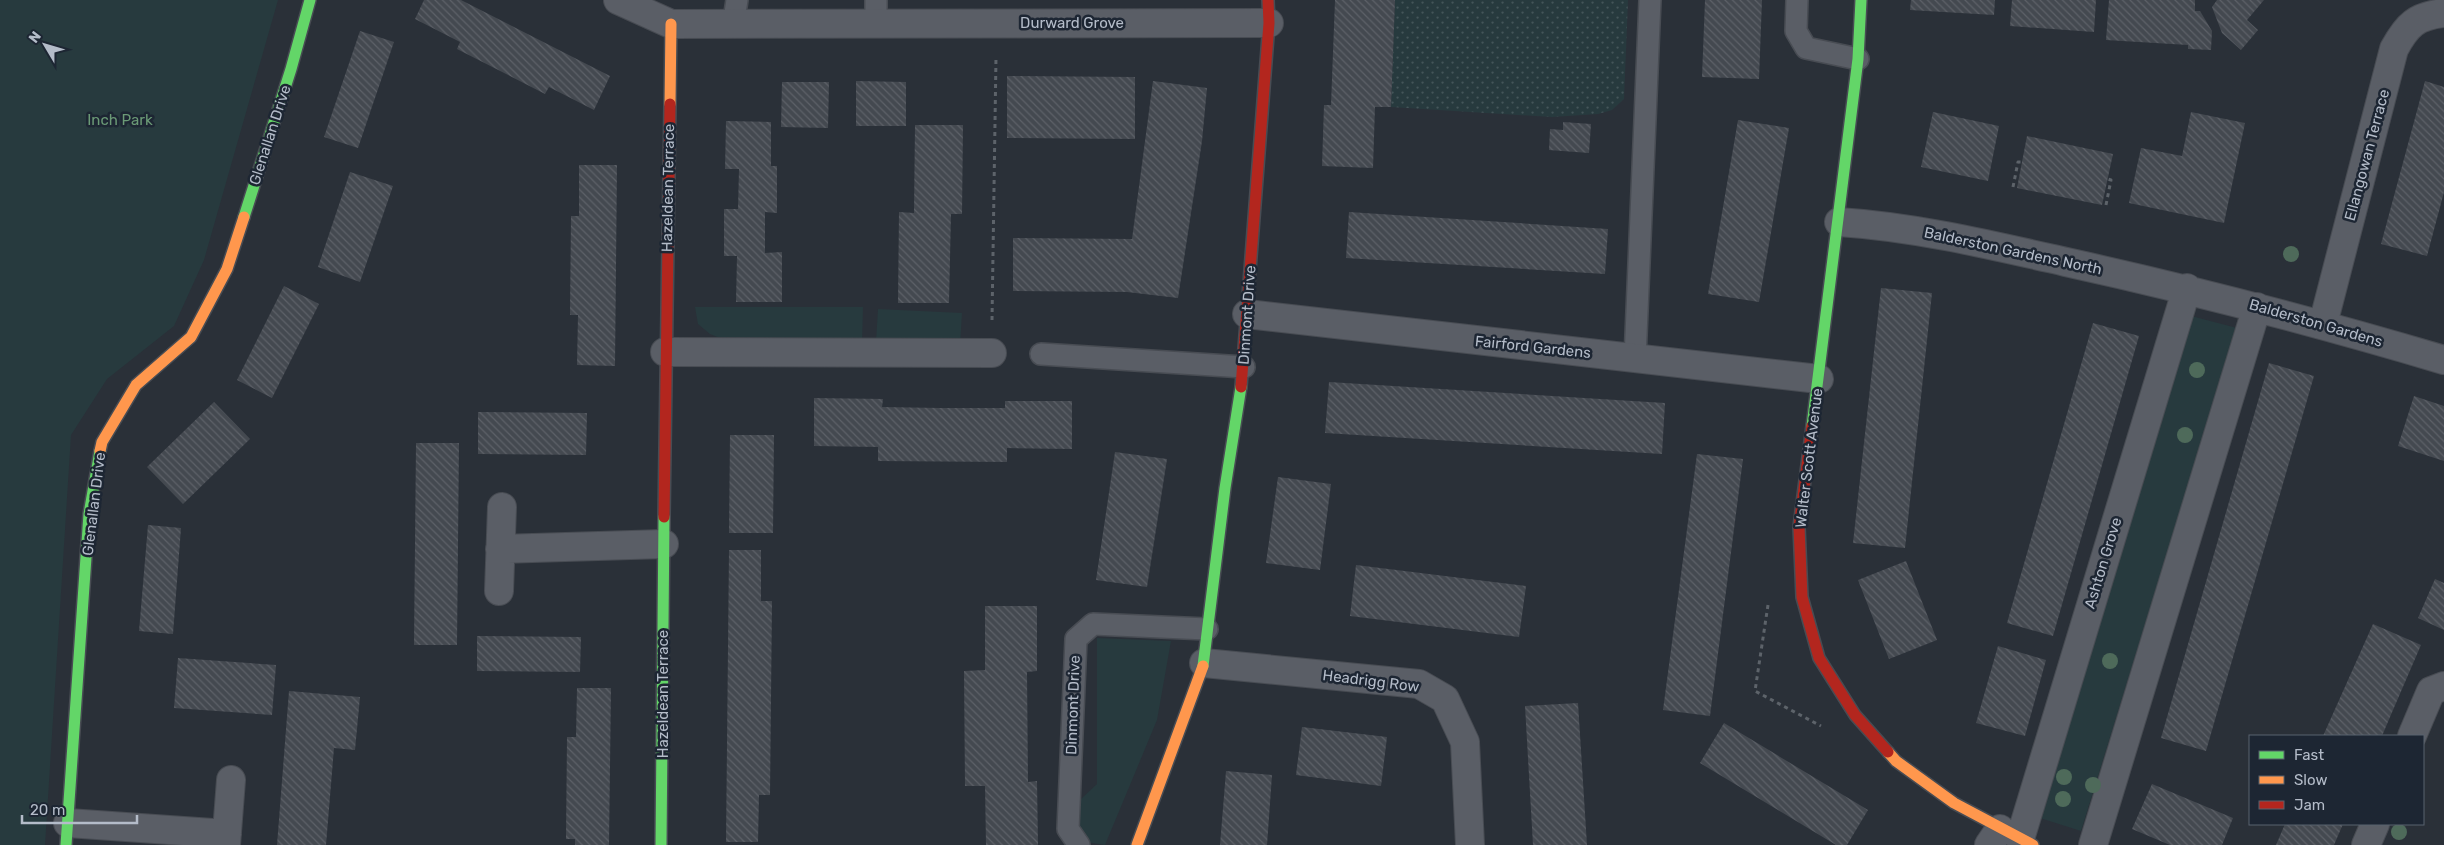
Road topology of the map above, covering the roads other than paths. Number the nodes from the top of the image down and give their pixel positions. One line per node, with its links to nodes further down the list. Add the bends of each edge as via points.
1 (310, 0): 34 (street, Glenallan Drive, via 228,269 191,337 136,385 102,442 89,514)
2 (618, 0): 10 (street, Durward Grove)
3 (1650, 0): 20 (lane)
4 (1797, 0): 11 (lane, via 1796,31 1806,48)
5 (1861, 0): 11 (street, Walter Scott Avenue)
6 (876, 12): 7 (street, Durward Grove, via 996,23); 8 (street, Durward Grove)
7 (1268, 12): 15 (street, Dinmont Drive)
8 (735, 13): 10 (street, Durward Grove)
9 (2444, 13): 16 (street, Ellangowan Terrace, via 2421,17 2404,32 2394,49)
10 (671, 24): 17 (street, Hazeldean Terrace)
11 (1858, 59): 12 (street, Walter Scott Avenue)
12 (1839, 222): 13 (street, Balderston Gardens North, via 1954,237); 23 (street, Walter Scott Avenue)
13 (2187, 288): 14 (street, Balderston Gardens); 36 (street, Ashton Grove)
14 (2257, 307): 16 (street, Balderston Gardens); 41 (street)
15 (1247, 314): 20 (street, Fairford Gardens); 22 (street, Dinmont Drive)
16 (2323, 324): 21 (street, Balderston Gardens)
17 (665, 352): 18 (street); 25 (street, Hazeldean Terrace)
18 (992, 352)
19 (1041, 354): 22 (lane)
20 (1635, 359): 23 (street, Fairford Gardens)
21 (2444, 360)
22 (1244, 366): 28 (street, Dinmont Drive)
23 (1819, 379): 36 (street, Walter Scott Avenue, via 1799,527 1802,597 1818,658 1855,715 1896,761)
24 (502, 507): 26 (street)
25 (664, 544): 26 (street); 37 (street, Hazeldean Terrace)
26 (500, 549): 27 (street)
27 (499, 590)
28 (1207, 629): 29 (street, Dinmont Drive); 38 (lane, Dinmont Drive, via 1093,624 1076,639 1068,829)
29 (1204, 663): 39 (street, Dinmont Drive); 40 (street, Headrigg Row, via 1419,684 1445,699 1465,742)
30 (2444, 686): 31 (street, via 2431,691)
31 (2412, 735)
32 (231, 780): 35 (street)
33 (2375, 825): 42 (street)
34 (67, 834): 35 (street, Glenallan Drive)
35 (226, 840)
36 (2011, 840)
37 (662, 845)
38 (1079, 845)
39 (1137, 845)
40 (1470, 845)
41 (2093, 845)
42 (2366, 845)

